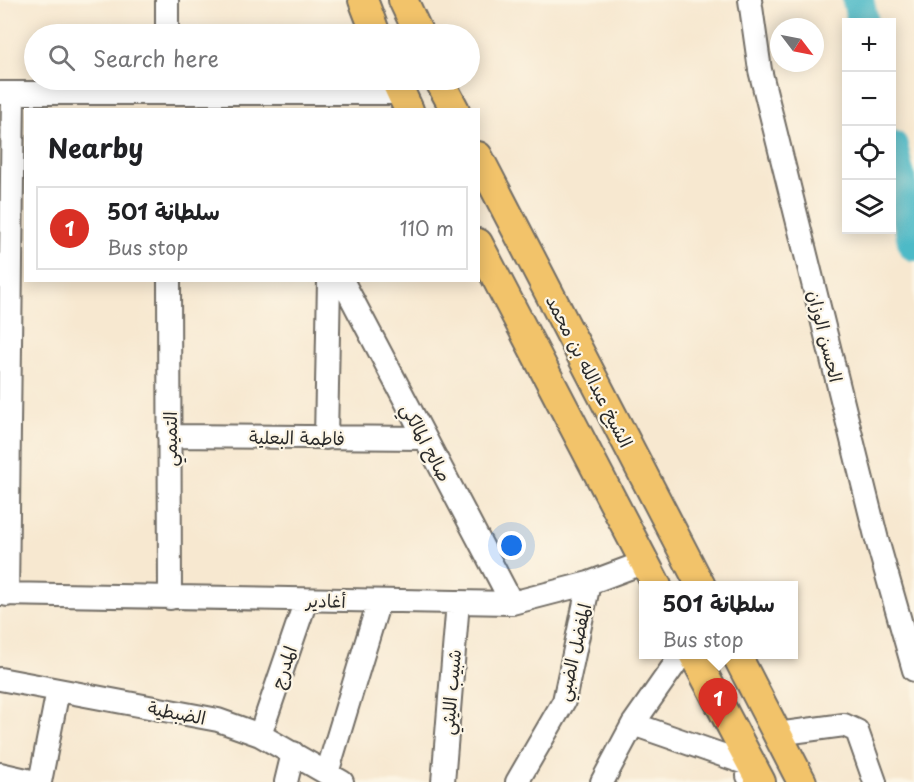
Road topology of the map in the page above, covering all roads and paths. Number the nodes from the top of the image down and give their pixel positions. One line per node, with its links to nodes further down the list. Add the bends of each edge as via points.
1 (167, 0): 5 (street)
2 (363, 0): 6 (main road)
3 (403, 0): 7 (main road)
4 (750, 0): 36 (street, الحسن الوزان, via 760,70 877,540)
5 (167, 24)
6 (372, 24)
7 (414, 24)
8 (444, 90): 13 (main road)
9 (6, 93): 10 (street); 16 (street)
10 (168, 94): 12 (street)
11 (401, 94): 12 (street)
12 (248, 101)
13 (454, 108)
14 (480, 160): 25 (main road, الشيخ عبدالله بن محمد)
15 (480, 247): 24 (main road)
16 (5, 256): 23 (street)
17 (169, 282): 20 (street, التميمي)
18 (329, 282): 21 (street)
19 (343, 282): 22 (street, صالح المالكي)
20 (170, 436): 21 (street, فاطمة البعلية); 28 (street, التميمي)
21 (326, 438): 22 (street, فاطمة البعلية)
22 (425, 438): 32 (street, صالح المالكي)
23 (4, 487): 27 (street)
24 (651, 574): 26 (street, أغادير)
25 (699, 581)
26 (590, 583): 32 (street, أغادير); 50 (street, المفضل الضبي, via 564,701)
27 (3, 595): 28 (street, أغادير)
28 (170, 598): 29 (street, أغادير)
29 (306, 600): 30 (street, أغادير); 41 (street, المدرج)
30 (379, 601): 31 (street, أغادير); 45 (street)
31 (458, 602): 32 (street, أغادير); 49 (street, شبيب الليثي)
32 (512, 603)
33 (678, 659): 39 (street)
34 (695, 659): 44 (main road)
35 (739, 659): 40 (main road)
36 (914, 670)
37 (0, 679): 38 (street, الضبطية)
38 (58, 690): 41 (street, الضبطية, via 218,720); 47 (street)
39 (633, 724): 44 (street); 51 (street)
40 (777, 734): 52 (main road); 53 (street, via 851,727 857,731)
41 (261, 735): 42 (street, الضبطية)
42 (293, 753): 45 (street, الضبطية); 48 (street)
43 (0, 774): 46 (street)
44 (753, 776)
45 (334, 778)
46 (35, 782)
47 (40, 782)
48 (286, 782)
49 (442, 782)
50 (517, 782)
51 (602, 782)
52 (802, 782)
53 (875, 782)

